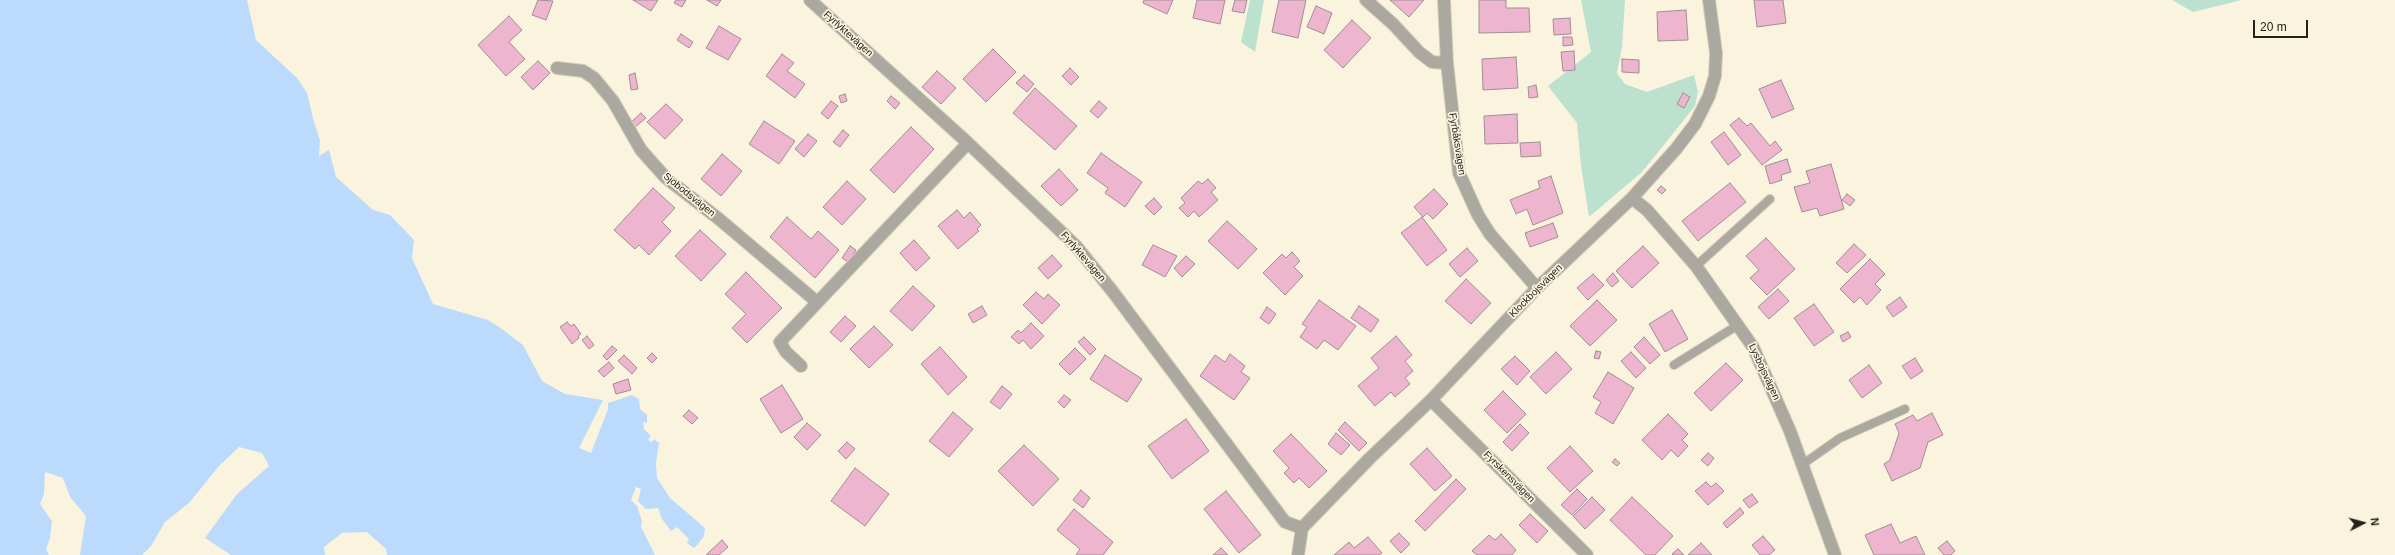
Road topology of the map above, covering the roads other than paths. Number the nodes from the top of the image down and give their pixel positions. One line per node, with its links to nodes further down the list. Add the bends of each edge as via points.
1 (810, 0): 7 (street, Fyrlyktevägen)
2 (1366, 0): 5 (street, via 1424,56 1432,62)
3 (1444, 0): 5 (street, Fyrbåksvägen)
4 (1709, 0): 8 (street, Klockbojsvägen, via 1716,53 1715,76 1709,96 1695,124)
5 (1447, 63): 11 (street, Fyrbåksvägen, via 1459,173 1490,234)
6 (557, 68): 12 (street, Sjöbodsvägen, via 583,70 594,78 613,101 641,150 666,178)
7 (968, 143): 12 (street, via 837,285); 19 (street, Fyrlyktevägen, via 1076,246 1285,522)
8 (1632, 198): 10 (street, Lysbojsvägen, via 1647,210); 11 (street, Klockbojsvägen)
9 (1770, 199): 10 (lane)
10 (1696, 266): 13 (street, Lysbojsvägen)
11 (1537, 288): 16 (street, Klockbojsvägen)
12 (817, 302): 14 (street, via 780,342 786,352)
13 (1738, 325): 15 (lane); 18 (street, Lysbojsvägen, via 1754,347)
14 (801, 366)
15 (1674, 366)
16 (1431, 400): 19 (street, Klockbojsvägen); 21 (street, Fyrskensvägen)
17 (1905, 409): 18 (lane, via 1840,438)
18 (1802, 464): 22 (street, Lysbojsvägen)
19 (1302, 528): 20 (street)
20 (1298, 555)
21 (1587, 555)
22 (1835, 555)

